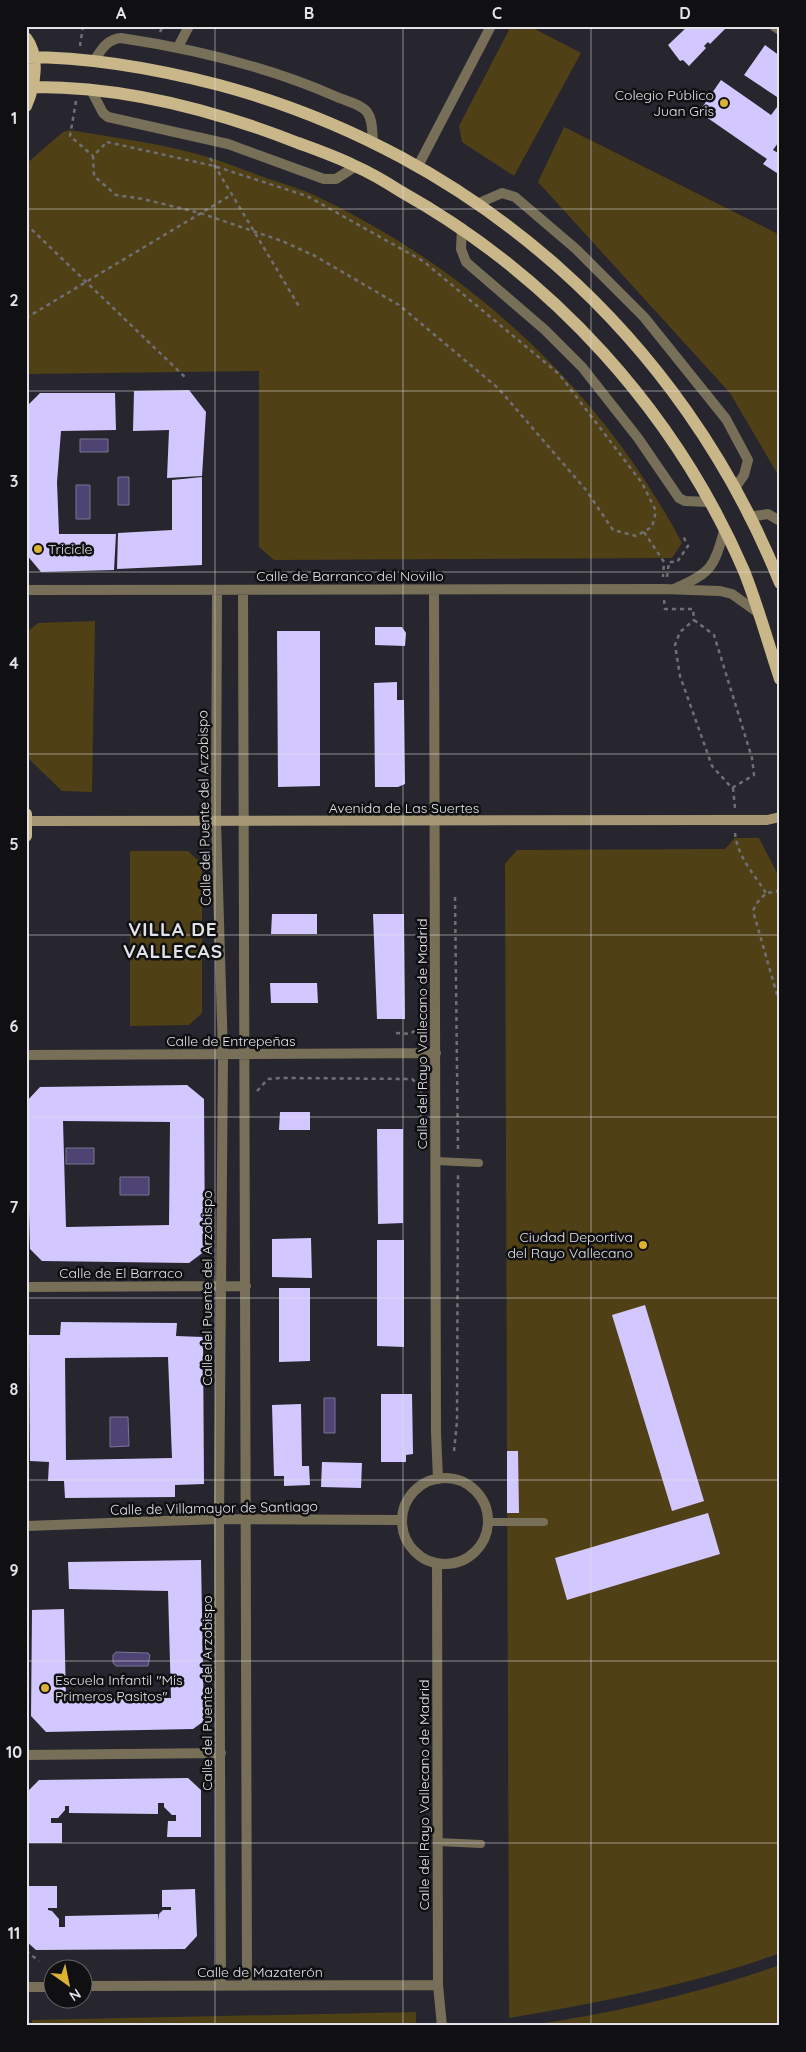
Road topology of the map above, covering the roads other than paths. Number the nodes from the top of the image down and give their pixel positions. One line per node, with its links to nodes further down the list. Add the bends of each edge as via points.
1 (188, 26): 6 (street)
2 (491, 26): 14 (street)
3 (774, 26): 4 (street)
4 (780, 30)
5 (26, 38): 7 (main road, via 31,44)
6 (178, 47): 8 (street, via 114,38); 12 (street, via 253,66 362,107 371,120)
7 (30, 57): 8 (main road); 9 (main road)
8 (94, 61): 12 (main road, via 172,73 269,99)
9 (30, 87): 10 (main road); 11 (main road)
10 (91, 90): 13 (main road, via 162,101 259,127); 13 (street, via 108,117 228,144 324,179 336,179)
11 (26, 106)
12 (374, 142): 14 (main road)
13 (356, 166): 16 (main road)
14 (418, 166): 15 (main road)
15 (478, 203): 17 (main road, via 557,265 626,333 688,411); 17 (street, via 502,193 515,197 576,249 644,317 726,419 746,456 748,467)
16 (462, 228): 18 (main road, via 525,276 596,344 676,446); 18 (street, via 461,249 466,262 546,330 582,367 638,438 675,494 685,501)
17 (735, 488): 19 (main road)
18 (709, 502): 21 (main road)
19 (749, 517): 20 (street, via 768,514); 22 (main road)
20 (780, 521)
21 (724, 531): 23 (street, Calle de Barranco del Novillo, via 717,556 709,569 696,580); 28 (main road)
22 (780, 583)
23 (673, 589): 27 (street, Calle de Barranco del Novillo); 28 (street, Calle de Barranco del Novillo, via 732,594)
24 (26, 590): 25 (street, Calle de Barranco del Novillo)
25 (217, 590): 26 (street, Calle de Barranco del Novillo); 33 (street, Calle del Puente del Arzobispo)
26 (243, 590): 27 (street, Calle de Barranco del Novillo); 34 (street)
27 (434, 590): 32 (street, Calle del Rayo Vallecano de Madrid)
28 (760, 614): 29 (main road)
29 (780, 679)
30 (27, 817): 33 (main road, Avenida de Las Suertes); 35 (main road)
31 (780, 817): 32 (main road, Avenida de Las Suertes, via 752,820)
32 (434, 821): 34 (main road, Avenida de Las Suertes); 36 (street, Calle del Rayo Vallecano de Madrid)
33 (216, 822): 34 (main road, Avenida de Las Suertes); 39 (street, Calle del Puente del Arzobispo)
34 (244, 822): 37 (street)
35 (26, 836)
36 (436, 1053): 37 (street, Calle de Entrepeñas); 40 (street, Calle del Rayo Vallecano de Madrid)
37 (245, 1054): 39 (street, Calle de Entrepeñas); 43 (street)
38 (26, 1055): 39 (street, Calle de Entrepeñas)
39 (223, 1055): 42 (street, Calle del Puente del Arzobispo)
40 (436, 1162): 41 (lane); 45 (street, Calle del Rayo Vallecano de Madrid)
41 (478, 1163)
42 (220, 1286): 43 (street, Calle de El Barraco); 44 (street, Calle de El Barraco); 46 (street, Calle del Puente del Arzobispo)
43 (246, 1286): 47 (street)
44 (26, 1287)
45 (438, 1479): 48 (street, via 420,1486 410,1495); 49 (street, via 458,1480 470,1486 486,1508)
46 (219, 1519): 47 (street, Calle de Villamayor de Santiago); 51 (street, Calle de Villamayor de Santiago); 53 (street, Calle del Puente del Arzobispo)
47 (245, 1519): 48 (street, Calle de Villamayor de Santiago); 61 (street)
48 (402, 1520): 52 (street, via 403,1532 415,1553)
49 (488, 1522): 50 (lane); 52 (street, via 483,1540 472,1554 461,1560)
50 (544, 1522)
51 (26, 1526)
52 (437, 1563): 55 (street, Calle del Rayo Vallecano de Madrid)
53 (221, 1753): 54 (street); 60 (street, Calle del Puente del Arzobispo)
54 (26, 1755)
55 (438, 1842): 56 (lane); 57 (street, Calle del Rayo Vallecano de Madrid)
56 (481, 1844)
57 (438, 1985): 61 (street, Calle de Mazaterón); 63 (street, Calle del Rayo Vallecano de Madrid)
58 (42, 1986): 62 (street)
59 (92, 1986): 60 (street, Calle de Mazaterón)
60 (221, 1986): 61 (street, Calle de Mazaterón)
61 (247, 1986)
62 (26, 1987)
63 (442, 2026)

